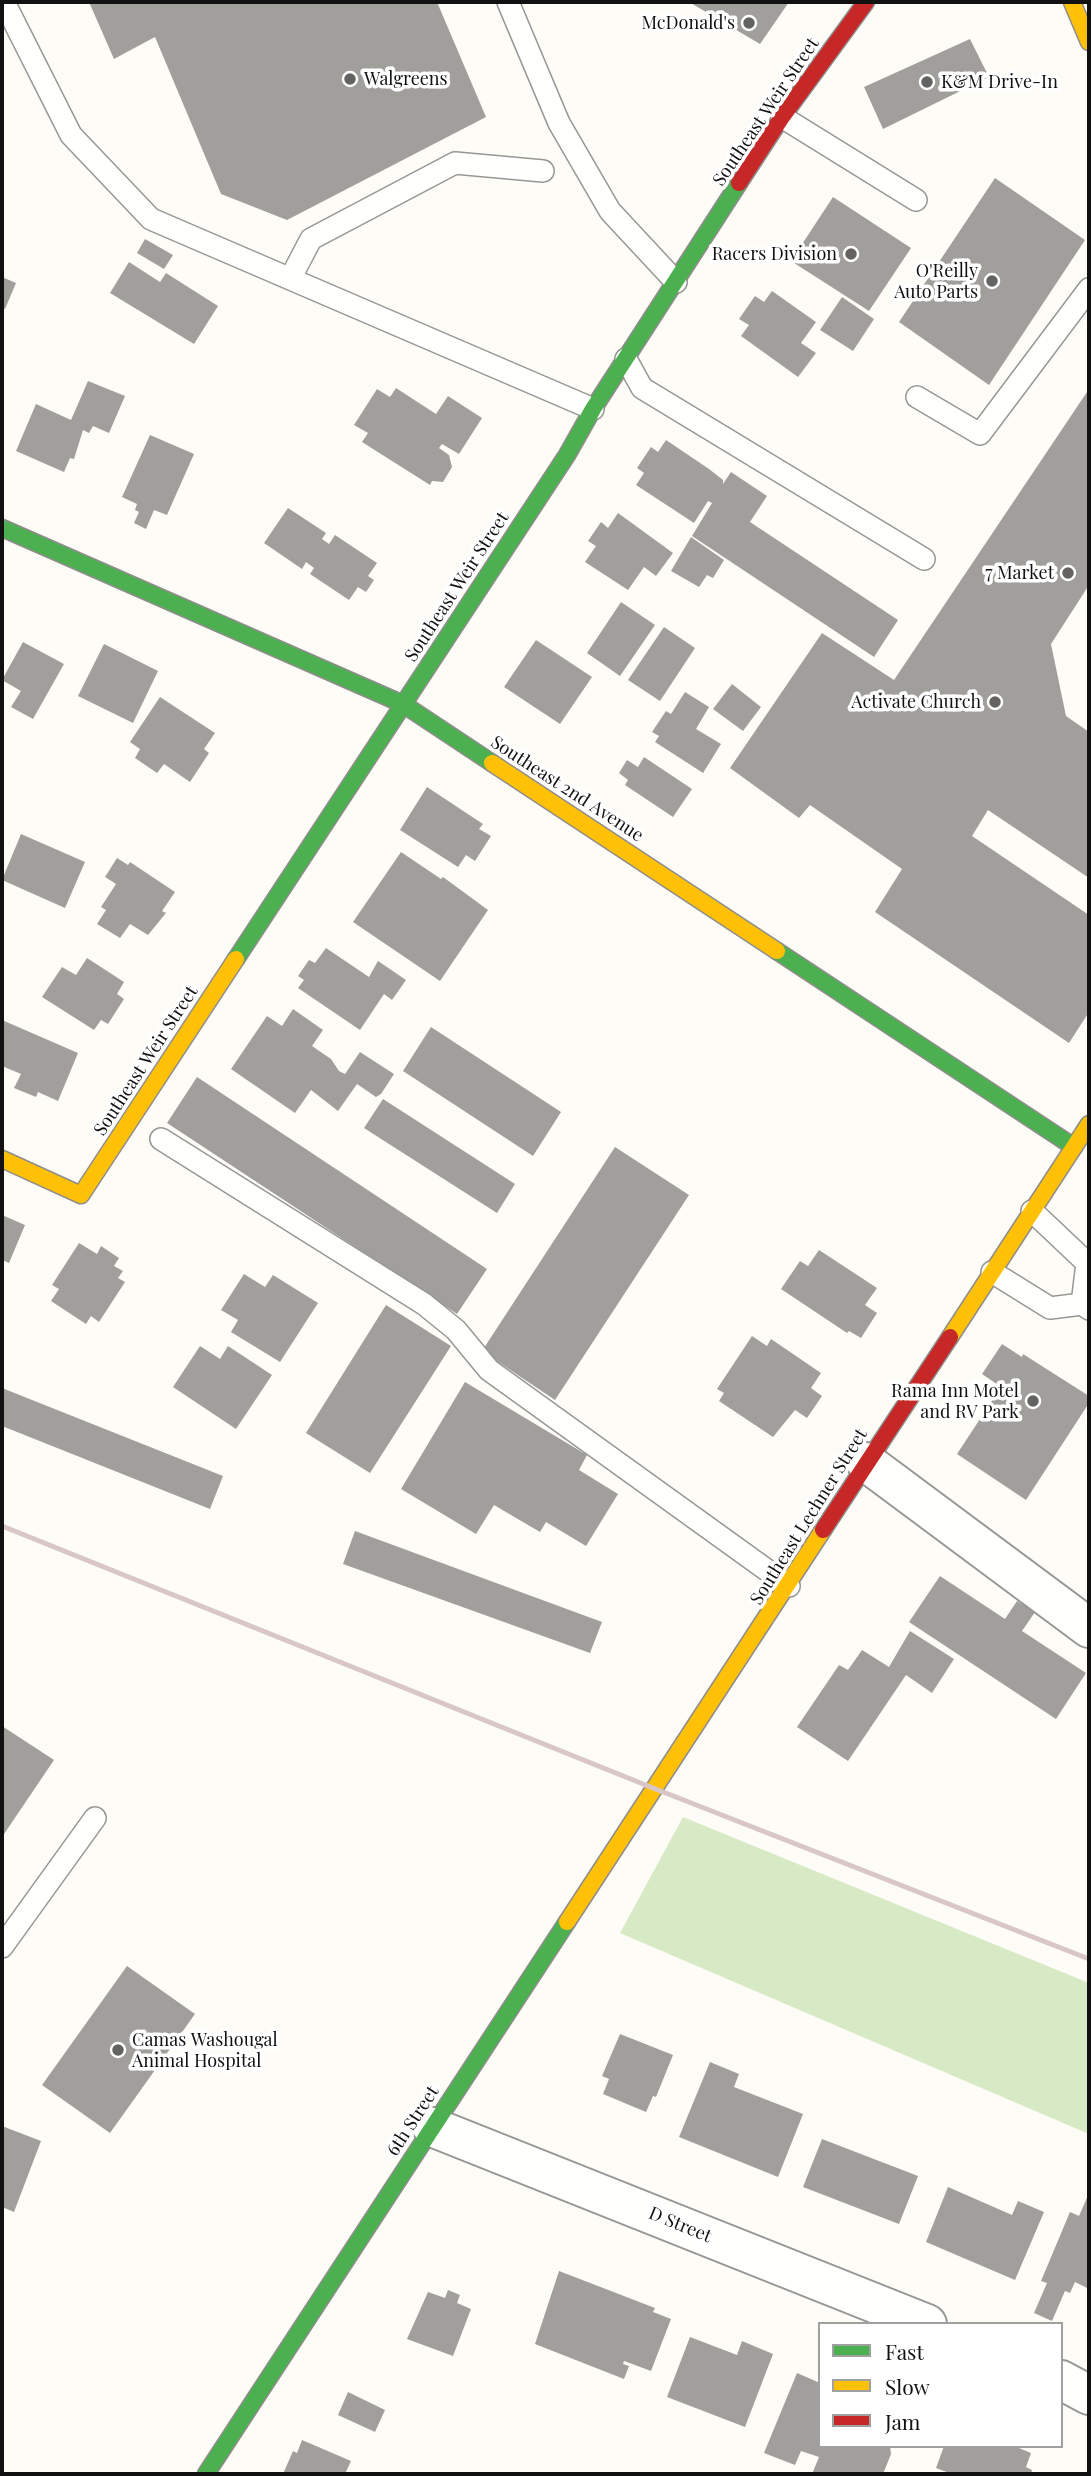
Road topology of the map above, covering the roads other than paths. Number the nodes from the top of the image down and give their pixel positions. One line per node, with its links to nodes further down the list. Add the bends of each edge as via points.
1 (4, 2): 9 (lane, via 71,135 151,219)
2 (508, 2): 10 (lane, via 559,123 610,211)
3 (866, 2): 6 (street, Southeast Weir Street)
4 (1072, 2): 5 (street)
5 (1089, 42)
6 (782, 117): 8 (lane); 10 (street, Southeast Weir Street)
7 (543, 171): 9 (lane, via 454,163 311,239)
8 (916, 200)
9 (289, 279): 14 (lane)
10 (676, 282): 12 (street, Southeast Weir Street)
11 (1089, 289): 13 (lane, via 980,434)
12 (626, 359): 14 (street, Southeast Weir Street); 16 (lane, via 642,388)
13 (917, 397)
14 (593, 409): 17 (street, Southeast Weir Street)
15 (2, 528): 17 (street, Southeast 2nd Avenue)
16 (924, 559)
17 (403, 704): 20 (street, Southeast 2nd Avenue); 21 (street, Southeast Weir Street, via 81,1195)
18 (1089, 1124): 20 (street, Southeast Lechner Street)
19 (161, 1139): 26 (lane, via 424,1304 456,1330 489,1370)
20 (1074, 1147): 22 (street, Southeast Lechner Street)
21 (2, 1159)
22 (1032, 1211): 23 (street, Southeast Lechner Street); 24 (lane, via 1087,1263)
23 (992, 1272): 24 (lane, via 1051,1308); 25 (street, Southeast Lechner Street)
24 (1085, 1307)
25 (866, 1462): 26 (street, Southeast Lechner Street); 27 (street)
26 (789, 1586): 28 (street, Southeast Lechner Street)
27 (1089, 1628)
28 (653, 1788): 31 (street, 6th Street)
29 (95, 1818): 30 (lane)
30 (2, 1947)
31 (432, 2127): 32 (street, D Street); 35 (street, 6th Street)
32 (922, 2322)
33 (1063, 2380): 34 (street)
34 (1089, 2395)
35 (206, 2474)

